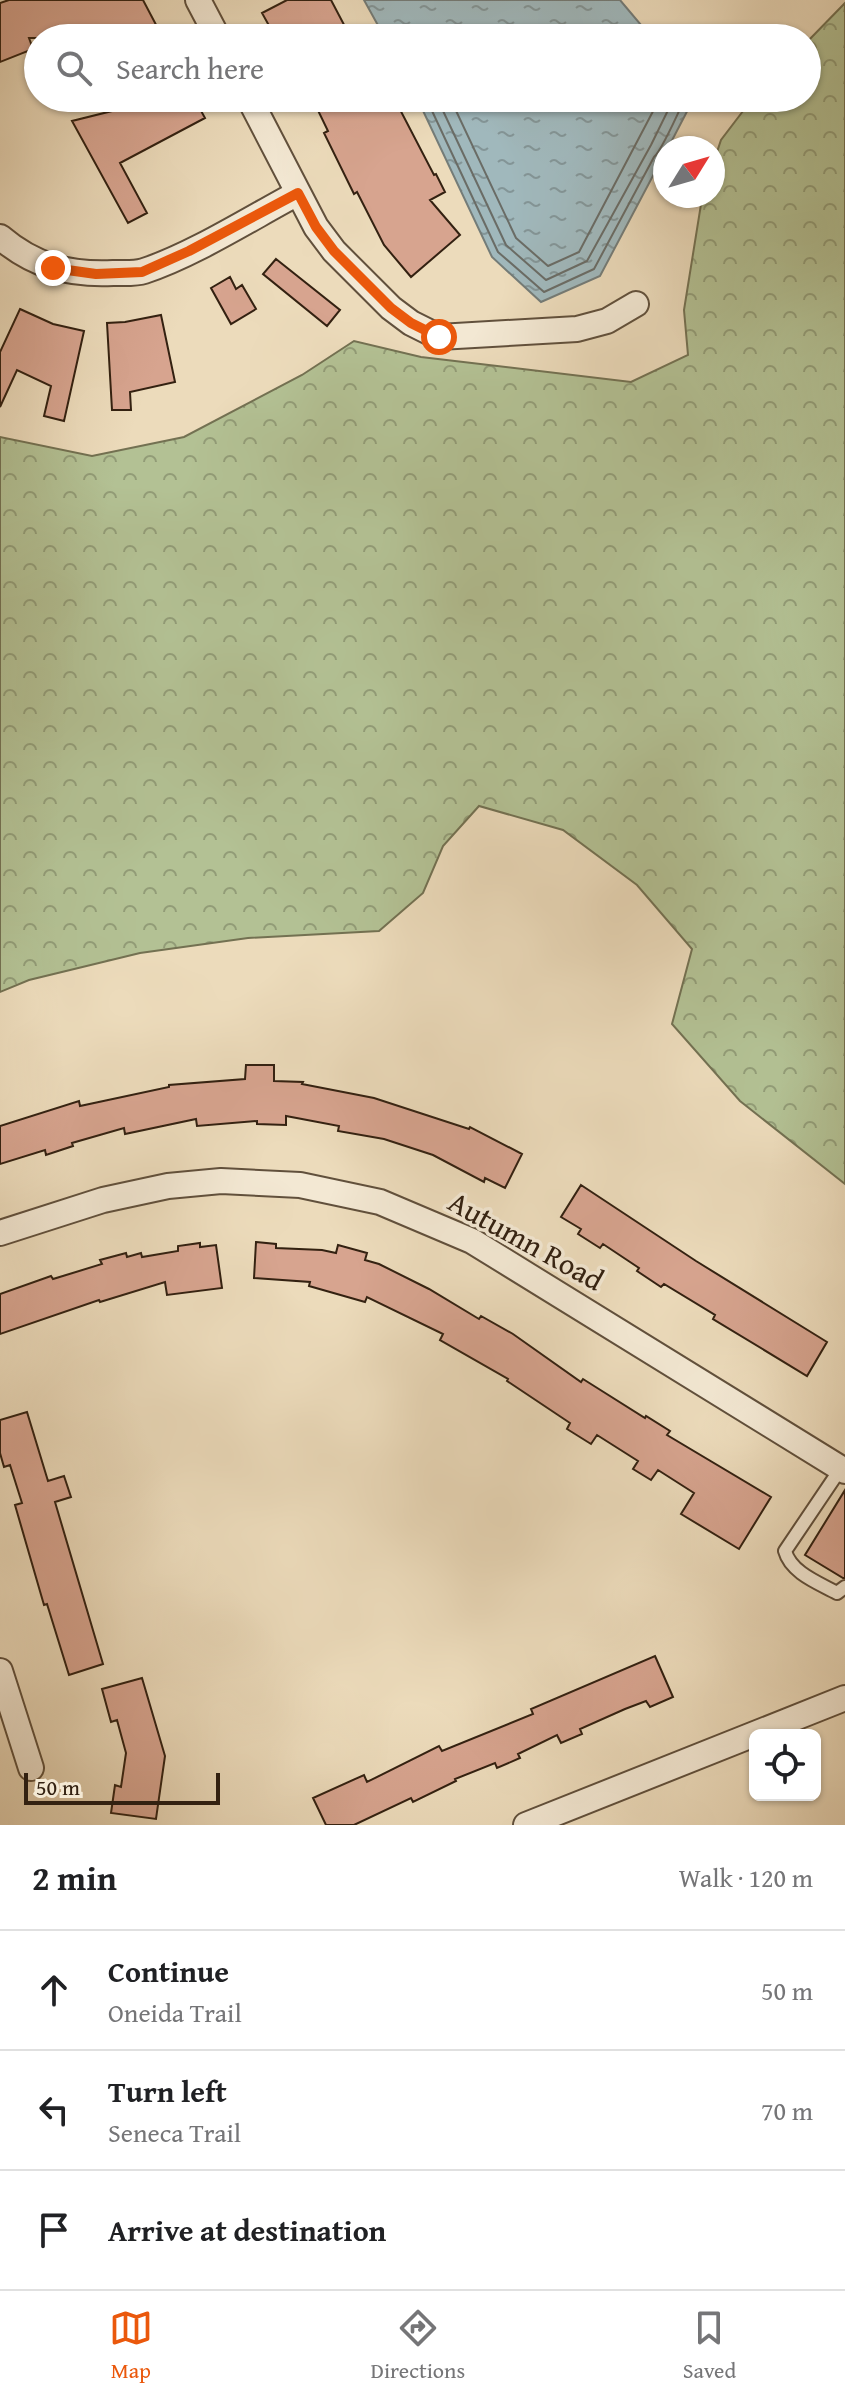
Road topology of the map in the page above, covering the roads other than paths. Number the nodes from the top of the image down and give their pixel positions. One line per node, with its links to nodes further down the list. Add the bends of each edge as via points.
1 (198, 0): 2 (street)
2 (211, 24)
3 (256, 112): 4 (street)
4 (298, 193): 5 (street, via 142,272 96,274 53,268 21,255); 6 (street, via 316,227 344,261 391,308 439,337 577,329 607,321)
5 (0, 237)
6 (636, 304)
7 (0, 1233): 8 (street, Autumn Road, via 103,1200 221,1181 300,1185 380,1202 472,1241)
8 (843, 1469): 9 (lane, via 785,1551 804,1576 837,1593)
9 (845, 1587)
10 (0, 1671): 12 (street)
11 (845, 1698): 13 (street)
12 (31, 1768)
13 (526, 1825)

